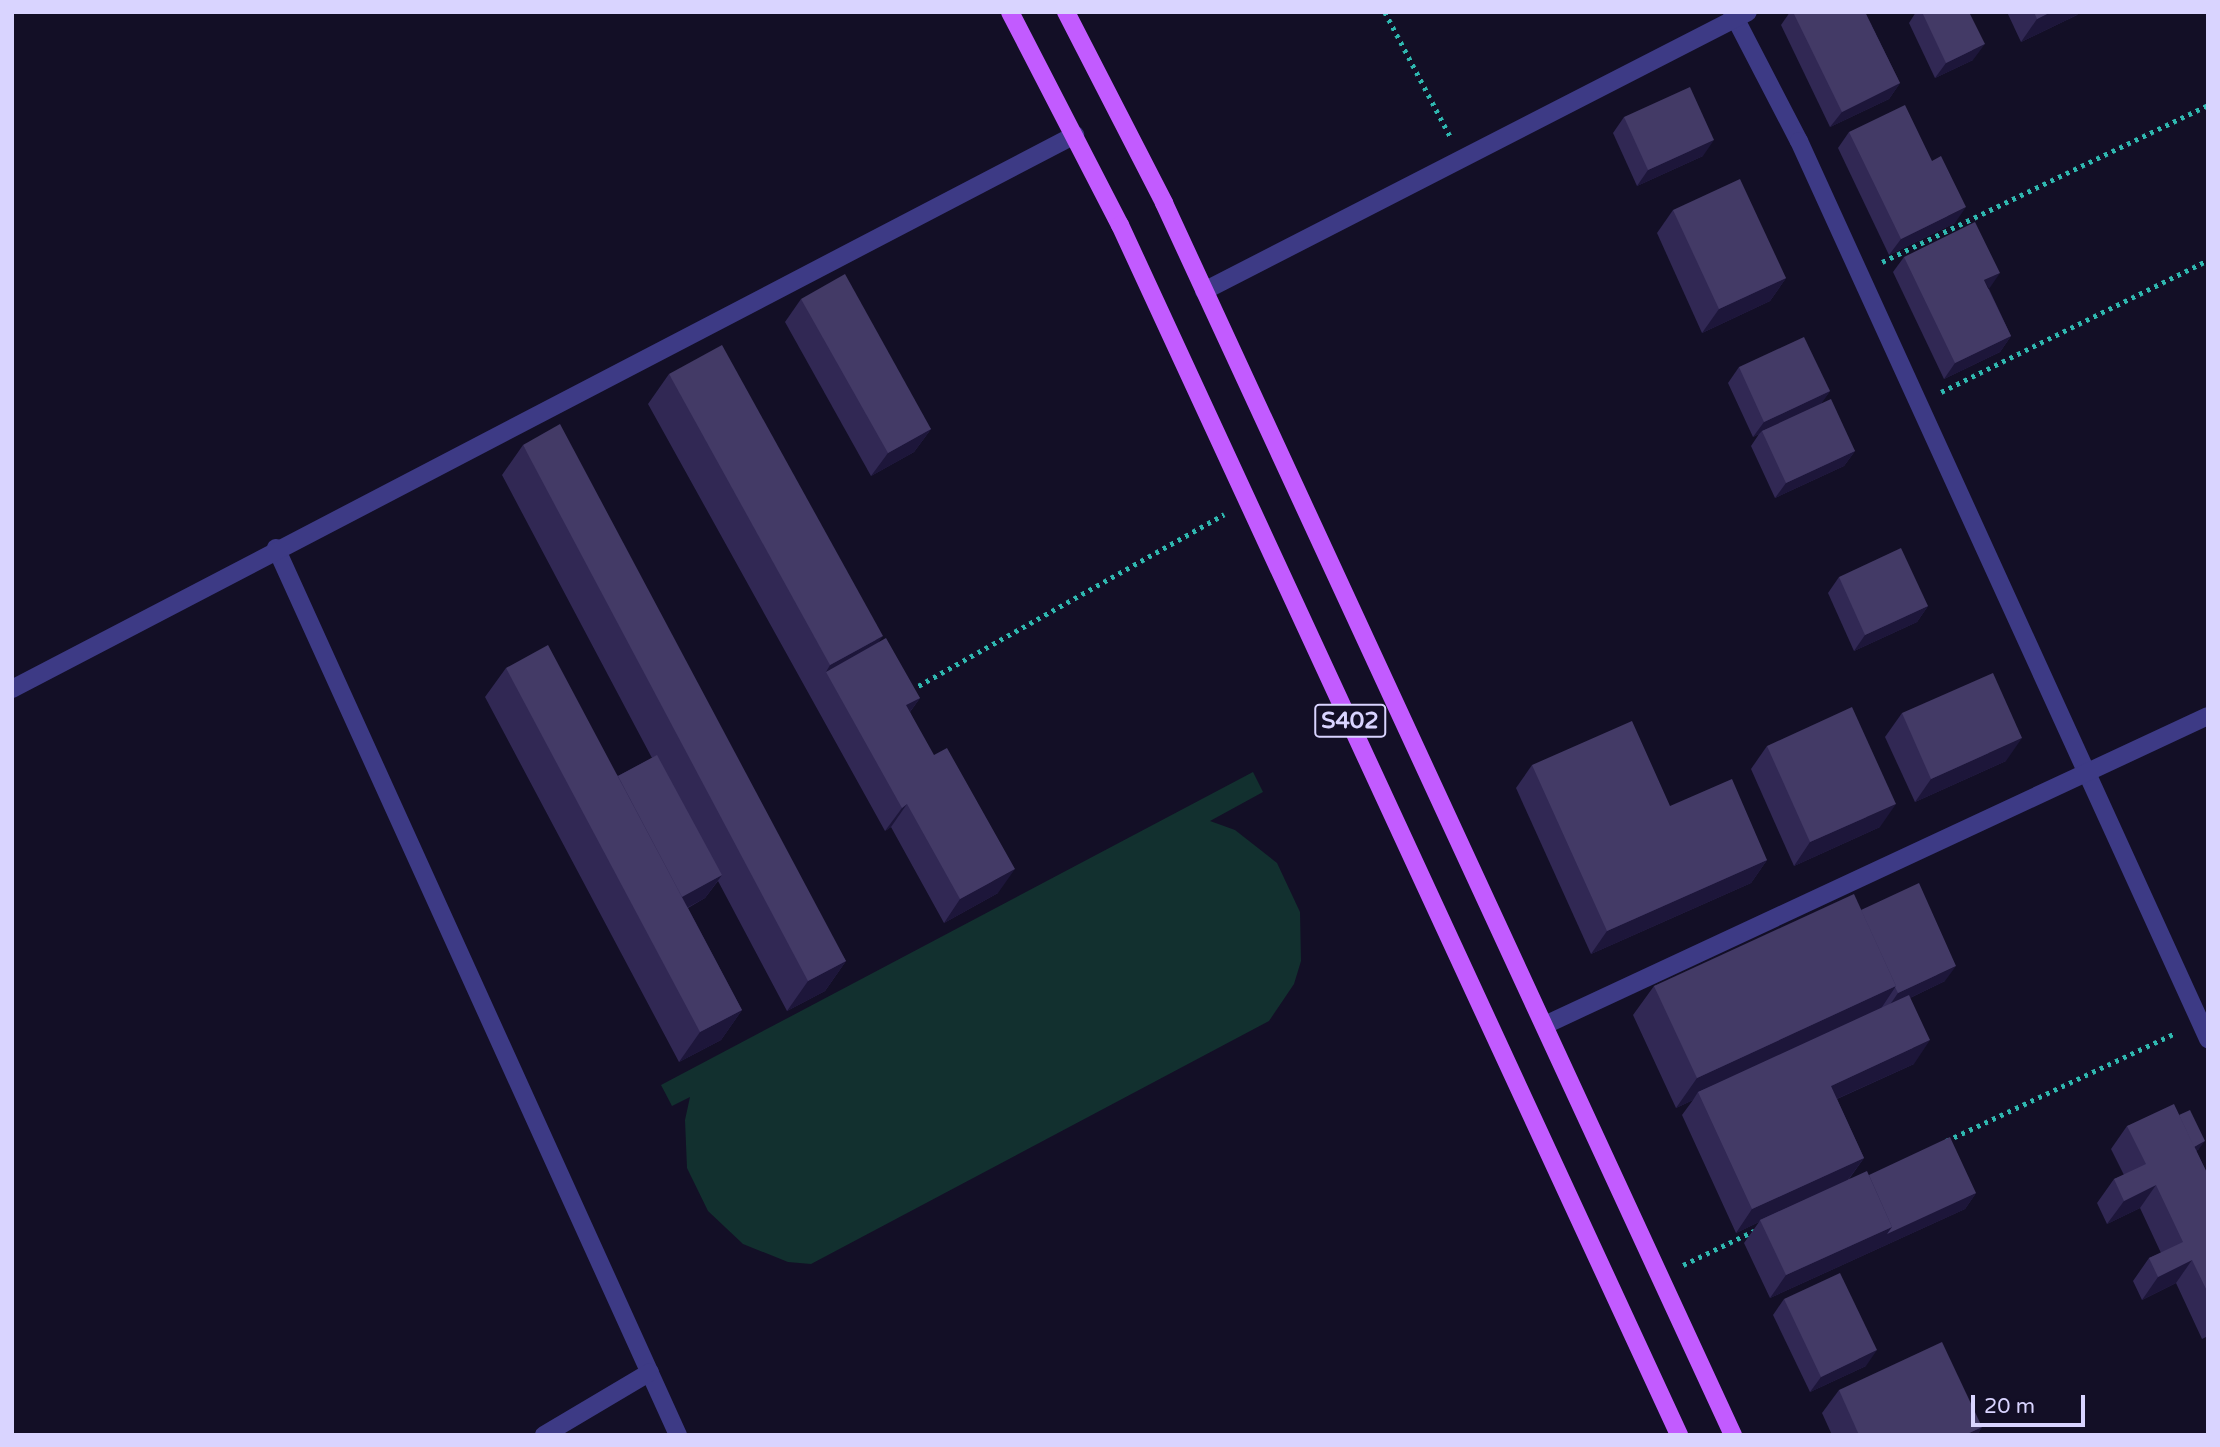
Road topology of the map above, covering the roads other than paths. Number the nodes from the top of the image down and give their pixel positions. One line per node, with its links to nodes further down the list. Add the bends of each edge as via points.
1 (1010, 12): 4 (main road, S402)
2 (1066, 12): 5 (main road, S402)
3 (1738, 14): 5 (street); 9 (street)
4 (1074, 135): 6 (street); 15 (main road, S402)
5 (1205, 291): 10 (main road, S402)
6 (276, 548): 7 (street); 12 (street)
7 (12, 689)
8 (2208, 716): 9 (street)
9 (2087, 772): 10 (street); 11 (street)
10 (1545, 1025): 16 (main road, S402)
11 (2208, 1040)
12 (650, 1372): 13 (street); 14 (street)
13 (544, 1435)
14 (678, 1435)
15 (1679, 1435)
16 (1733, 1435)

